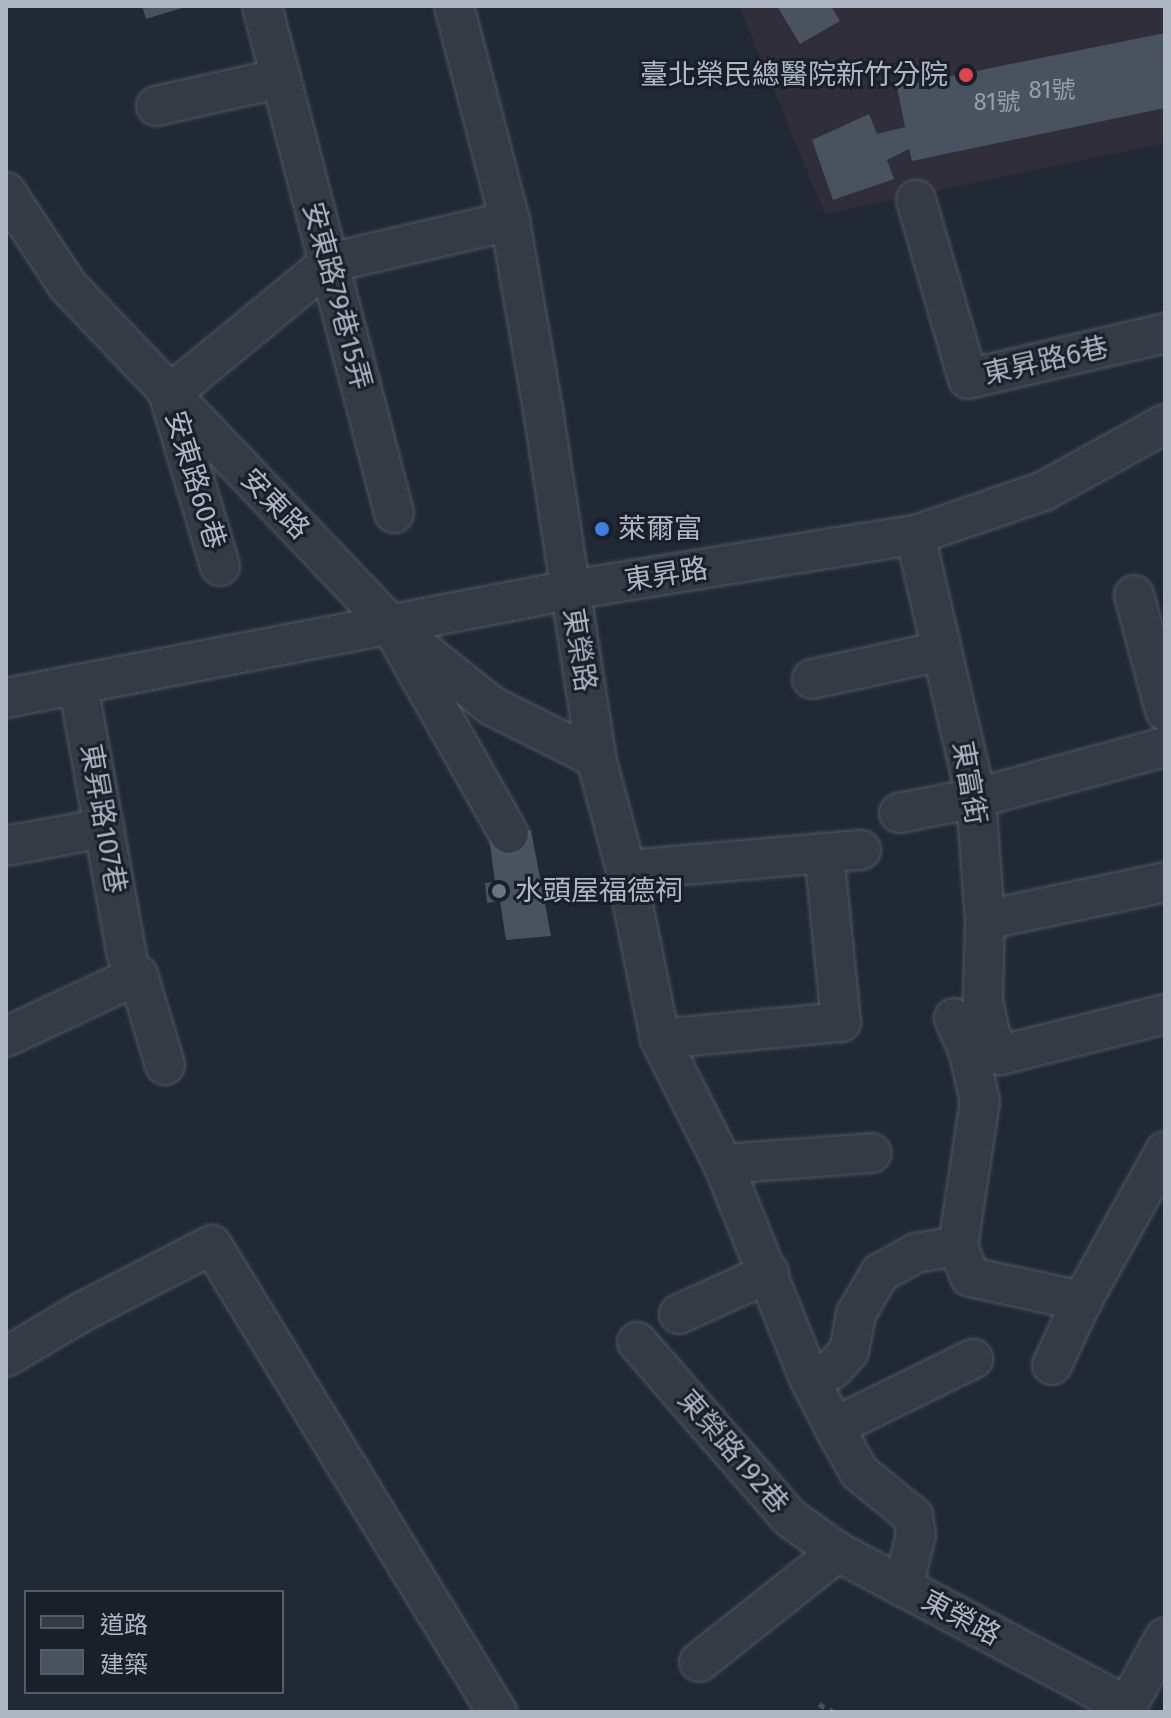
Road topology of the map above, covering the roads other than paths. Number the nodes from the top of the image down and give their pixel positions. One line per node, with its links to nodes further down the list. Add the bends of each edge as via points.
1 (262, 6): 3 (street, 安東路79巷15弄)
2 (454, 6): 7 (street, 東榮路)
3 (281, 78): 4 (street); 8 (street, 安東路79巷15弄)
4 (156, 106)
5 (6, 192): 10 (street, 安東路, via 68,286)
6 (916, 200): 9 (street, 東昇路6巷, via 968,379)
7 (510, 221): 8 (street); 15 (street, 東榮路)
8 (329, 263): 10 (street); 12 (street, 安東路79巷15弄)
9 (1165, 333)
10 (169, 395): 14 (street, 安東路60巷); 17 (street, 安東路)
11 (1165, 424): 13 (street, 東昇路, via 1044,491)
12 (394, 513)
13 (915, 535): 15 (street, 東昇路); 18 (street, 東富街)
14 (220, 566)
15 (570, 590): 17 (street, 東昇路); 24 (street, 東榮路)
16 (1134, 595): 22 (street)
17 (392, 626): 20 (street, 東昇路); 24 (street, 安東路, via 492,706); 28 (street)
18 (942, 651): 19 (street); 25 (street, 東富街)
19 (812, 679)
20 (78, 684): 21 (street, 東昇路); 27 (street, 東昇路107巷)
21 (6, 698)
22 (1165, 711)
23 (1165, 747): 25 (street)
24 (596, 758): 32 (street, 東榮路)
25 (976, 798): 26 (street); 34 (street, 東富街)
26 (899, 813)
27 (104, 828): 29 (street); 35 (street, 東昇路107巷)
28 (509, 834)
29 (6, 846)
30 (861, 850): 31 (street)
31 (824, 853): 32 (street); 39 (street, via 841,1022)
32 (626, 870): 39 (street, 東榮路)
33 (1165, 882): 34 (street)
34 (985, 920): 37 (street, 東富街, via 983,999 990,1034 1001,1055)
35 (132, 965): 38 (street); 40 (street, 東昇路107巷)
36 (954, 1018): 44 (street, via 980,1101)
37 (1163, 1018)
38 (6, 1037)
39 (660, 1039): 43 (street, 東榮路)
40 (165, 1065)
41 (1165, 1151): 46 (street)
42 (872, 1153): 43 (street)
43 (723, 1164): 45 (street, 東榮路)
44 (958, 1246): 46 (street, via 970,1277); 52 (street, via 916,1253 880,1273 856,1314 849,1351 833,1369)
45 (769, 1273): 47 (street); 52 (street, 東榮路)
46 (1082, 1301): 51 (street)
47 (679, 1314)
48 (637, 1342): 54 (street, 東榮路192巷, via 790,1518)
49 (6, 1357): 59 (street, via 212,1245)
50 (973, 1359): 53 (street)
51 (1052, 1365)
52 (810, 1380): 53 (street, 東榮路)
53 (834, 1427): 55 (street, 東榮路, via 859,1472 913,1516 916,1534)
54 (838, 1552): 55 (street, 東榮路192巷); 57 (street)
55 (903, 1587): 58 (street, 東榮路)
56 (1165, 1637): 58 (street)
57 (699, 1662)
58 (1126, 1709)
59 (497, 1712)

